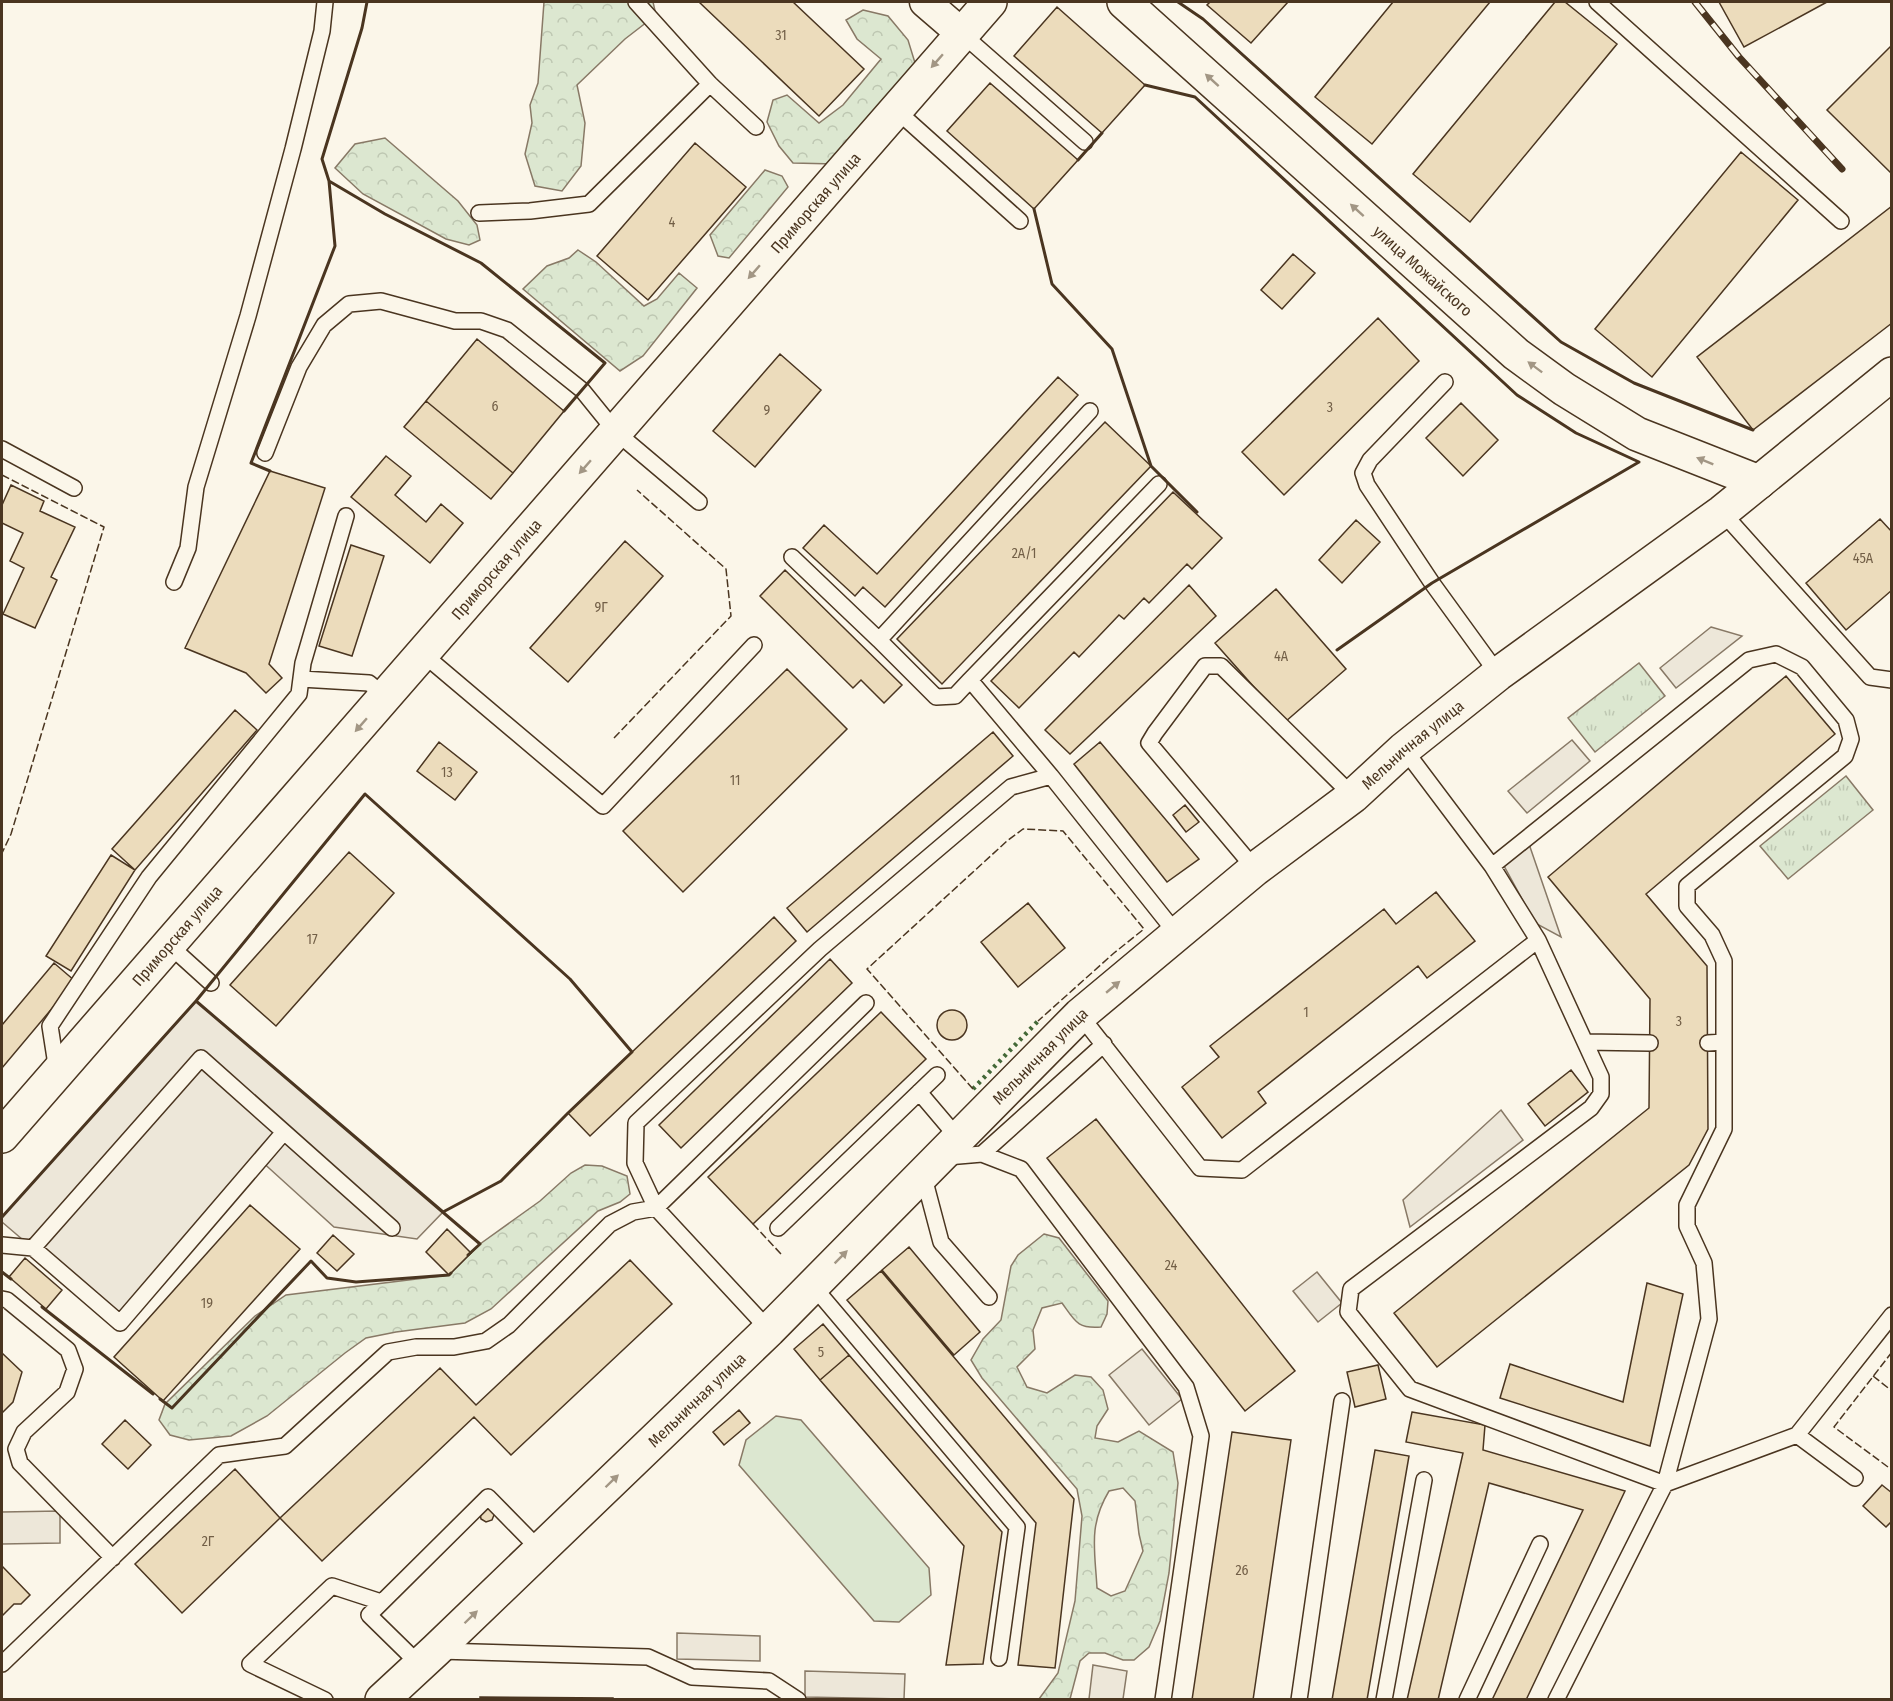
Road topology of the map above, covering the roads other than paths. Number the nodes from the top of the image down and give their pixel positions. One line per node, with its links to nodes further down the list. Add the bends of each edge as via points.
1 (326, 2): 28 (lane, via 293,148 196,487 188,548)
2 (636, 2): 8 (lane)
3 (925, 2): 7 (street)
4 (990, 2): 7 (main road, Приморская улица)
5 (1124, 2): 21 (main road, улица Можайского, one-way to 5, via 1637,434 1526,361)
6 (1597, 2): 14 (lane)
7 (961, 33): 9 (main road, Приморская улица, one-way to 9); 11 (lane)
8 (710, 84): 10 (lane); 12 (lane, via 589,204)
9 (895, 109): 13 (lane); 18 (main road, Приморская улица, one-way to 18)
10 (756, 128)
11 (1084, 142)
12 (479, 213)
13 (1020, 220)
14 (1841, 220)
15 (1892, 374): 21 (main road, Мельничная улица)
16 (1445, 382): 32 (lane, via 1370,459 1363,473 1432,583)
17 (1090, 411): 29 (lane)
18 (616, 432): 20 (lane, via 582,390 507,330 481,321 454,321 381,301 349,304 324,325 299,367); 24 (lane); 31 (main road, Приморская улица, one-way to 31)
19 (2, 449): 23 (lane)
20 (266, 453)
21 (1759, 483): 25 (main road, Мельничная улица)
22 (1159, 484): 34 (lane)
23 (74, 488)
24 (699, 502)
25 (1722, 512): 32 (main road, Мельничная улица); 35 (lane, via 1870,677)
26 (346, 516): 33 (lane)
27 (792, 557): 29 (lane)
28 (174, 582)
29 (879, 640): 34 (lane, via 936,697 955,696)
30 (754, 645): 31 (lane, via 603,806)
31 (423, 654): 36 (main road, Приморская улица)
32 (1498, 675): 37 (main road, Мельничная улица)
33 (301, 679): 36 (lane, via 369,683); 53 (lane, via 299,694 149,877 50,1026)
34 (970, 680): 38 (lane)
35 (1892, 680)
36 (386, 697): 44 (main road, Приморская улица, one-way to 44)
37 (1404, 749): 39 (main road, Мельничная улица); 40 (lane)
38 (1051, 776): 42 (lane); 59 (lane, via 1011,787 820,948 636,1123 634,1163)
39 (1353, 796): 41 (main road, Мельничная улица); 41 (lane, via 1221,666 1205,666 1149,743)
40 (1492, 866): 43 (lane); 49 (lane, via 1749,660 1776,654 1802,667 1846,720 1851,739 1845,756 1687,886 1687,906 1712,935 1724,961)
41 (1255, 869): 42 (main road, Мельничная улица)
42 (1176, 933): 47 (main road, Мельничная улица, one-way to 42)
43 (1538, 940): 48 (lane); 52 (lane, via 1242,1170 1200,1168)
44 (168, 945): 45 (lane); 53 (main road, Приморская улица)
45 (211, 983)
46 (866, 1003): 59 (lane)
47 (1080, 1015): 52 (lane); 58 (main road, Мельничная улица)
48 (1585, 1042): 50 (lane); 73 (lane, via 1601,1077 1601,1094 1591,1108 1351,1289 1348,1312 1410,1389)
49 (1724, 1042): 51 (lane); 73 (lane, via 1724,1129 1687,1204 1687,1226 1704,1263 1709,1319)
50 (1650, 1043)
51 (1708, 1043)
52 (1104, 1044): 58 (lane)
53 (57, 1073): 57 (main road, Приморская улица)
54 (937, 1075): 55 (lane)
55 (919, 1092): 58 (lane); 61 (lane)
56 (284, 1132): 60 (lane); 63 (lane, via 201,1058); 63 (lane, via 120,1323)
57 (2, 1136)
58 (951, 1156): 64 (main road, Мельничная улица, one-way to 58); 65 (lane, via 941,1242); 84 (lane, via 1021,1169 1186,1387 1201,1436)
59 (656, 1208): 68 (lane); 76 (lane, via 633,1212 610,1224 509,1325 486,1341 388,1352 285,1446 219,1455)
60 (392, 1228)
61 (778, 1228)
62 (2, 1245): 63 (lane)
63 (33, 1248)
64 (813, 1286): 68 (main road, Мельничная улица); 79 (lane, via 1017,1527)
65 (989, 1297)
66 (2, 1299): 76 (lane, via 68,1350 75,1369 67,1392 24,1432 16,1449 20,1463)
67 (1892, 1315): 70 (lane)
68 (769, 1330): 75 (main road, Мельничная улица, one-way to 68)
69 (1342, 1401): 85 (lane)
70 (1797, 1435): 71 (lane); 73 (lane)
71 (1855, 1478)
72 (1424, 1480): 86 (lane)
73 (1665, 1484): 88 (lane)
74 (1540, 1544): 87 (lane)
75 (540, 1550): 77 (lane, via 488,1497); 78 (main road, Мельничная улица, one-way to 75)
76 (113, 1558): 80 (lane)
77 (381, 1602): 78 (lane, via 369,1615); 81 (lane, via 332,1586 250,1664)
78 (428, 1658): 82 (main road, Мельничная улица); 83 (lane, via 648,1657 692,1677 769,1681)
79 (999, 1658)
80 (2, 1665)
81 (325, 1700)
82 (382, 1700)
83 (798, 1700)
84 (1163, 1700)
85 (1299, 1700)
86 (1384, 1700)
87 (1467, 1700)
88 (1556, 1700)

